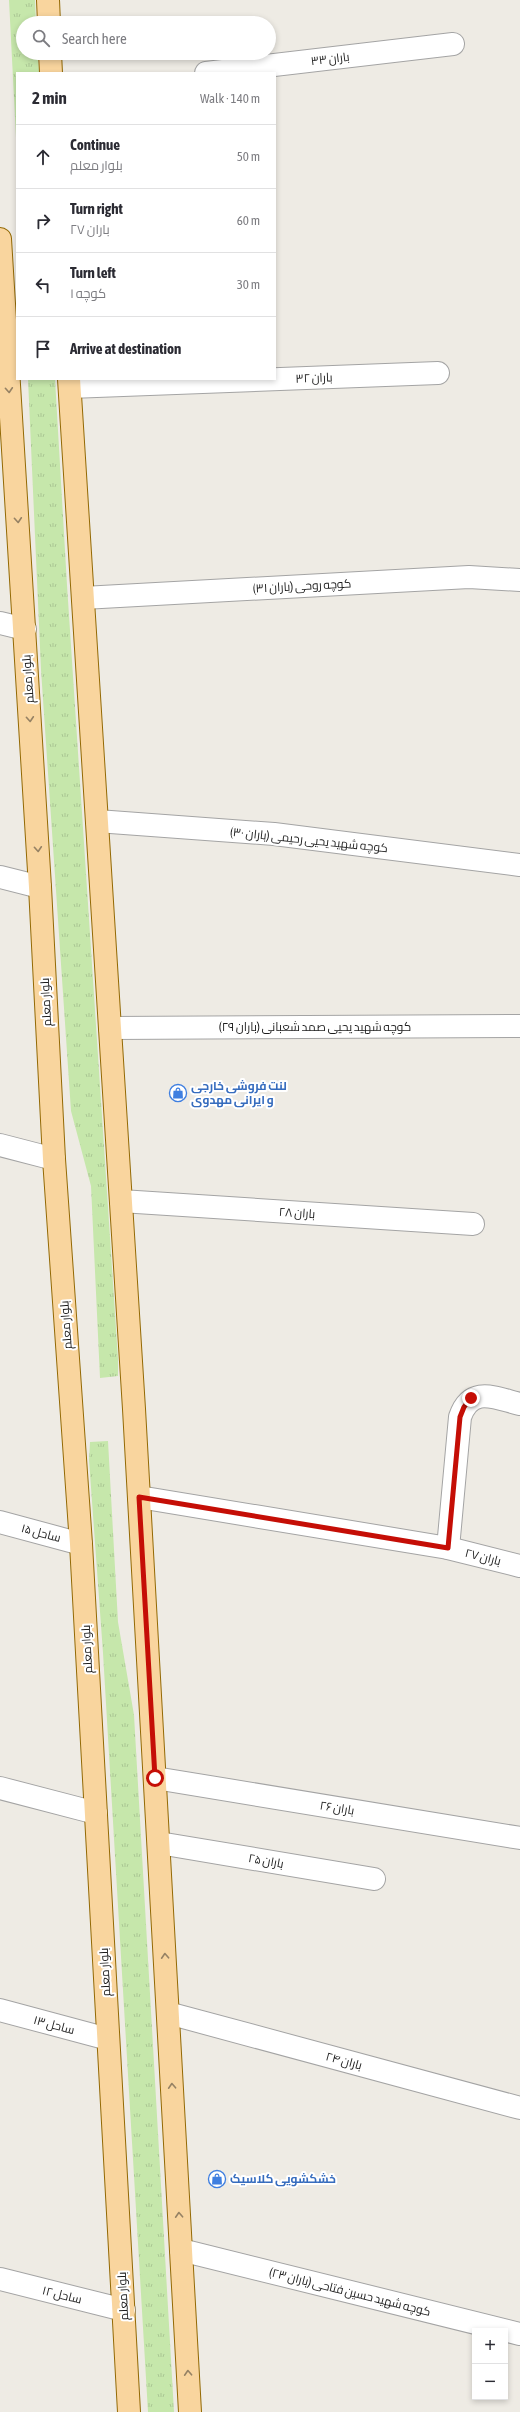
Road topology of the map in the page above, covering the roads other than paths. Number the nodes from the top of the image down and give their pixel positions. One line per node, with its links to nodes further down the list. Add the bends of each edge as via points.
1 (48, 0): 2 (main road)
2 (48, 16)
3 (453, 44): 6 (street, باران ۳۳)
4 (50, 60): 5 (main road)
5 (51, 72)
6 (215, 72)
7 (0, 239): 8 (main road, بلوار معلم)
8 (4, 358): 16 (main road, بلوار معلم, one-way to 16)
9 (438, 374): 10 (street, باران ۳۲)
10 (276, 378)
11 (193, 380): 12 (street, باران ۳۲)
12 (70, 383): 14 (main road)
13 (520, 580): 14 (street, کوچه روحی (باران ۳۱), via 469,577)
14 (83, 598): 17 (main road)
15 (0, 623): 16 (street)
16 (24, 630): 20 (main road, بلوار معلم, one-way to 20)
17 (97, 821): 18 (street, کوچه شهید یحیی رحیمی (باران ۳۰), via 274,834); 22 (main road)
18 (520, 865)
19 (0, 877): 20 (street)
20 (40, 887): 24 (main road, بلوار معلم)
21 (520, 1026): 22 (street, کوچه شهید یحیی صمد شعبانی (باران ۲۹))
22 (110, 1028): 25 (main road)
23 (0, 1145): 24 (street)
24 (54, 1158): 30 (main road, بلوار معلم)
25 (121, 1201): 26 (street, باران ۲۸); 28 (main road)
26 (473, 1224)
27 (520, 1404): 31 (street, via 486,1396 471,1398 464,1407 460,1417)
28 (139, 1497): 31 (street, باران ۲۷); 33 (main road)
29 (0, 1522): 30 (street, ساحل ۱۵)
30 (81, 1544): 35 (main road, بلوار معلم)
31 (448, 1548): 32 (street, باران ۲۷)
32 (520, 1566)
33 (155, 1778): 36 (street, باران ۲۶); 37 (main road)
34 (0, 1788): 35 (street)
35 (96, 1813): 41 (main road, بلوار معلم)
36 (520, 1838)
37 (159, 1843): 38 (street, باران ۲۵); 40 (main road, one-way to 37)
38 (374, 1879)
39 (0, 2010): 41 (street, ساحل ۱۳)
40 (168, 2013): 42 (street, باران ۲۴); 43 (main road, one-way to 40)
41 (108, 2039): 45 (main road, بلوار معلم)
42 (520, 2108)
43 (181, 2250): 46 (street, کوچه شهید حسین فتاحی (باران ۲۳)); 48 (main road, one-way to 43)
44 (0, 2279): 45 (street, ساحل ۱۲)
45 (124, 2310): 47 (main road, بلوار معلم)
46 (520, 2334)
47 (130, 2412)
48 (190, 2412)

